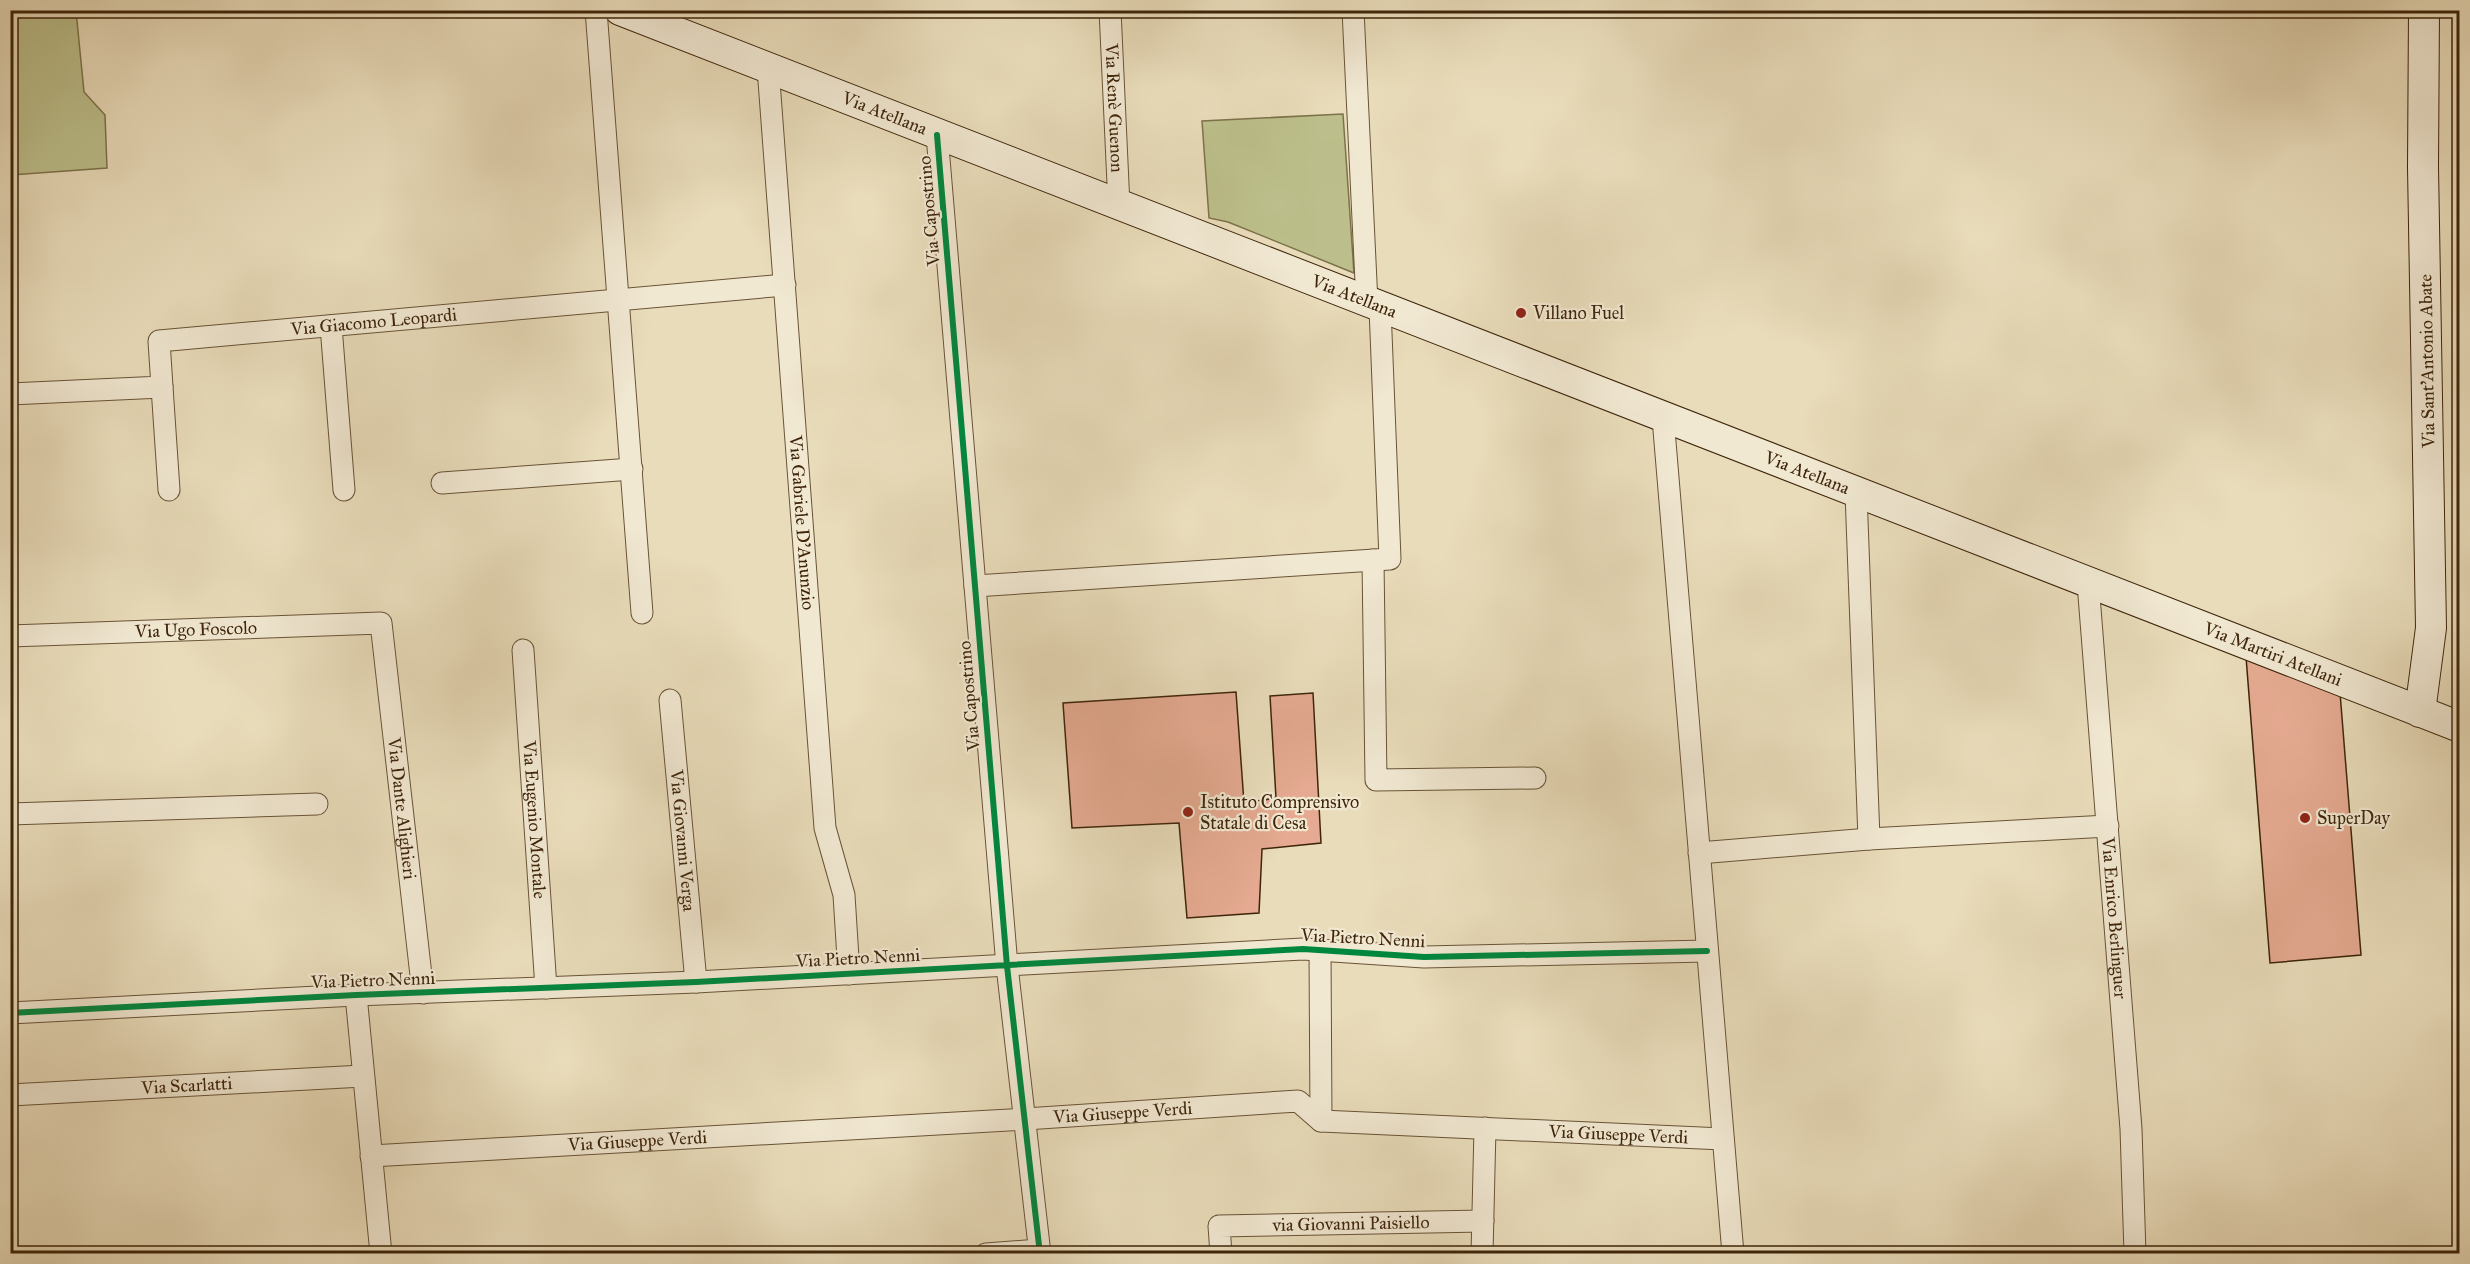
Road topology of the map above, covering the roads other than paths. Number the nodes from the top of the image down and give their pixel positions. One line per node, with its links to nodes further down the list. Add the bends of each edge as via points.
1 (596, 10): 10 (street)
2 (620, 10): 6 (main road, Via Atellana)
3 (1110, 10): 8 (street, Via Renè Guenon)
4 (1353, 10): 11 (street)
5 (2424, 10): 29 (main road, Via Sant'Antonio Abate, via 2431,628)
6 (768, 68): 7 (main road, Via Atellana); 9 (street, Via Gabriele D'Anunzio)
7 (937, 135): 8 (main road, Via Atellana); 23 (street, Via Capostrino)
8 (1119, 206): 11 (main road, Via Atellana)
9 (785, 285): 10 (street, Via Giacomo Leopardi); 40 (street, Via Gabriele D'Anunzio, via 825,828 844,895)
10 (620, 300): 12 (street, Via Giacomo Leopardi); 16 (street)
11 (1374, 305): 15 (main road, Via Atellana); 21 (street, via 1390,559)
12 (332, 326): 13 (street, Via Giacomo Leopardi, via 159,341); 19 (street)
13 (162, 387): 14 (street); 18 (street)
14 (10, 394)
15 (1663, 418): 20 (main road, Via Atellana); 36 (street)
16 (632, 469): 17 (street); 24 (street)
17 (442, 483)
18 (169, 490)
19 (344, 490)
20 (1856, 493): 22 (main road, Via Atellana); 35 (street)
21 (1373, 560): 23 (street); 31 (street, via 1376,780)
22 (2088, 583): 29 (main road, Via Martiri Atellani); 34 (street, Via Enrico Berlinguer)
23 (975, 586): 39 (street, Via Capostrino)
24 (642, 613)
25 (381, 623): 26 (street, Via Ugo Foscolo); 43 (street, Via Dante Alighieri)
26 (10, 636)
27 (523, 650): 42 (street, Via Eugenio Montale)
28 (670, 700): 41 (street, Via Giovanni Verga)
29 (2420, 712): 30 (main road, Via Martiri Atellani)
30 (2460, 727)
31 (1535, 778)
32 (317, 804): 33 (street)
33 (10, 814)
34 (2108, 826): 35 (street); 60 (street, Via Enrico Berlinguer, via 2131,1129)
35 (1869, 839): 36 (street)
36 (1699, 853): 38 (street)
37 (1320, 950): 38 (street, Via Pietro Nenni, via 1424,957); 39 (street, Via Pietro Nenni); 49 (street)
38 (1707, 951): 51 (street)
39 (1007, 966): 40 (street, Via Pietro Nenni); 48 (street, Via Capostrino)
40 (849, 974): 41 (street, Via Pietro Nenni)
41 (696, 982): 42 (street, Via Pietro Nenni)
42 (546, 988): 43 (street, Via Pietro Nenni)
43 (423, 993): 44 (street, Via Pietro Nenni)
44 (356, 995): 45 (street, Via Pietro Nenni); 46 (street)
45 (10, 1013)
46 (363, 1077): 47 (street, Via Scarlatti); 52 (street)
47 (10, 1095)
48 (1024, 1119): 49 (street, Via Giuseppe Verdi, via 1298,1101); 52 (street, Via Giuseppe Verdi); 54 (street, Via Capostrino)
49 (1321, 1121): 50 (street, Via Giuseppe Verdi)
50 (1485, 1128): 51 (street, Via Giuseppe Verdi); 53 (street)
51 (1723, 1139): 59 (street)
52 (371, 1156): 55 (street)
53 (1483, 1221): 57 (street, via Giovanni Paisiello, via 1219,1226); 58 (street)
54 (1040, 1252): 56 (street)
55 (381, 1254)
56 (986, 1254)
57 (1221, 1254)
58 (1482, 1254)
59 (1733, 1254)
60 (2135, 1254)

